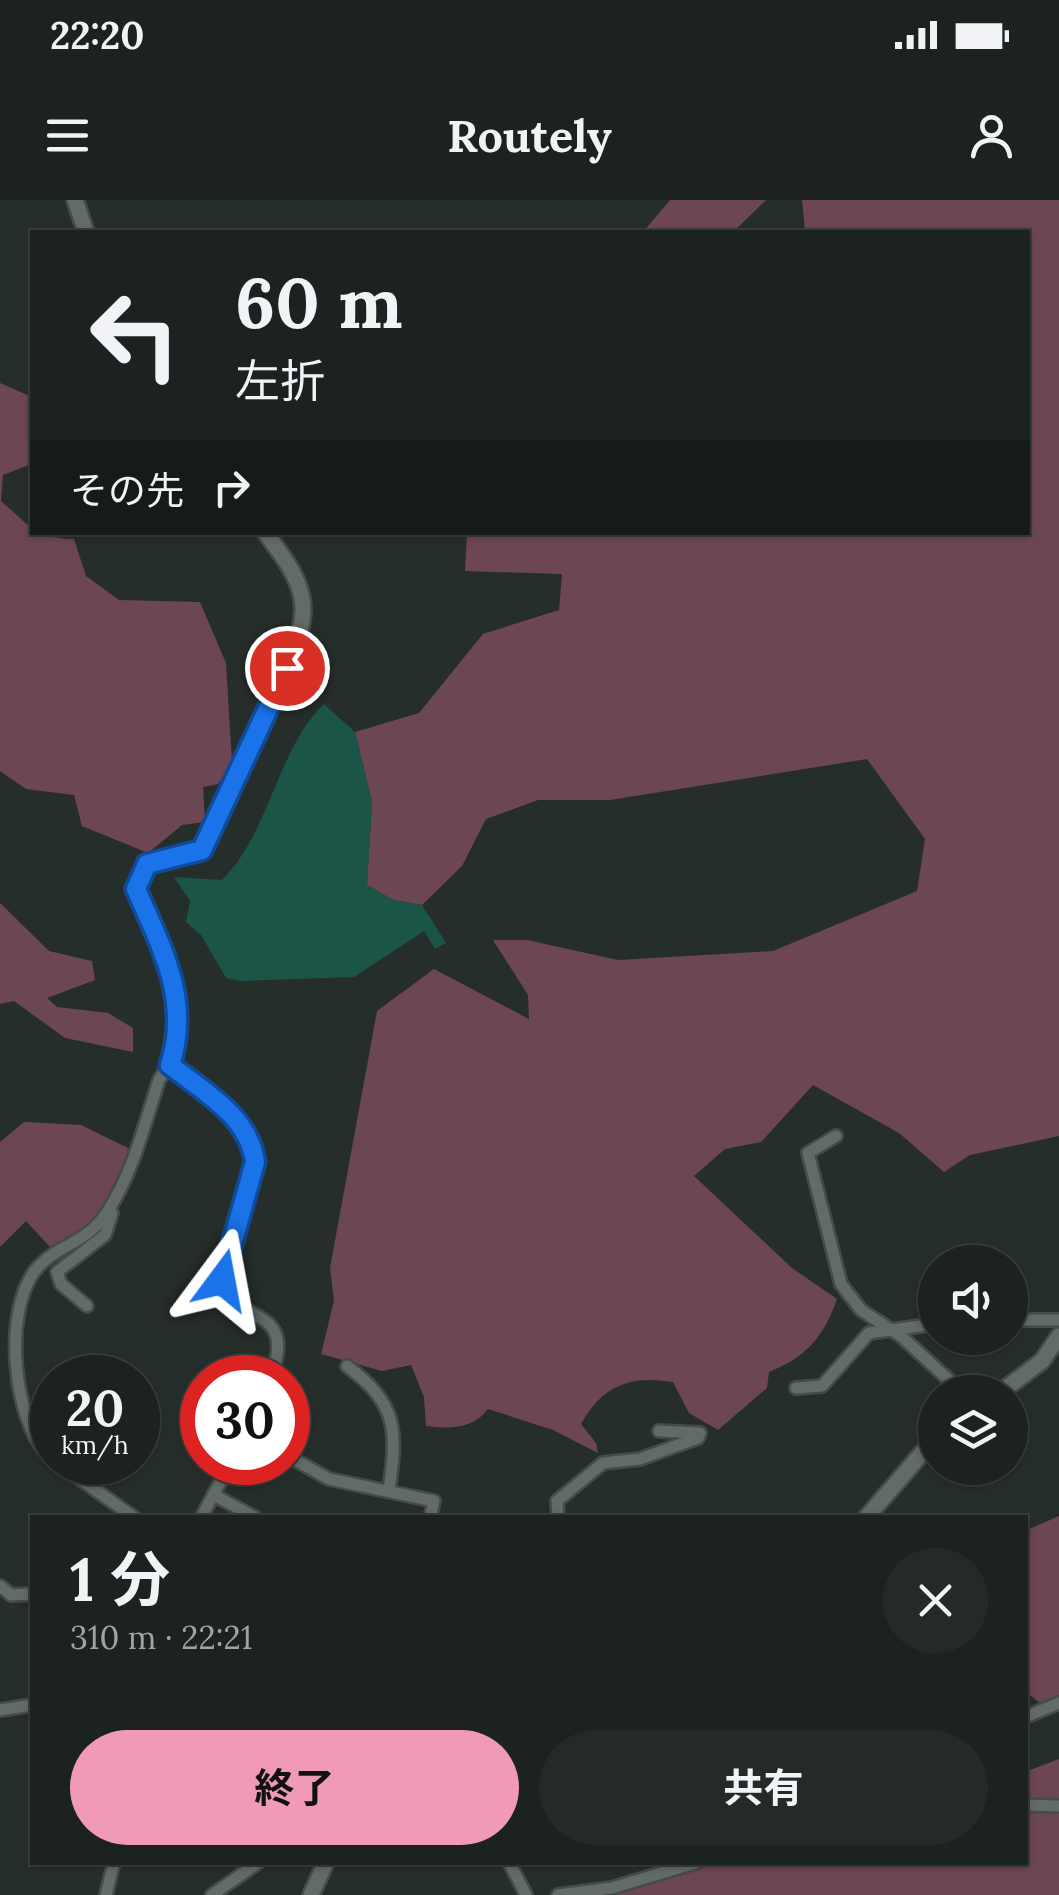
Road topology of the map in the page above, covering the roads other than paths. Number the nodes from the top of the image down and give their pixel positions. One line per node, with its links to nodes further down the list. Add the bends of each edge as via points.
1 (75, 200): 2 (street)
2 (85, 230)
3 (267, 535): 4 (street, via 292,568 303,606 287,668)
4 (230, 784): 5 (street, via 202,850 147,864 136,889 179,1000 180,1034)
5 (170, 1065): 7 (street); 14 (street, via 240,1121 252,1142 255,1162 222,1280 230,1298 265,1316)
6 (836, 1136): 12 (street, via 808,1153 841,1284)
7 (113, 1204): 8 (street, via 105,1234 57,1272); 19 (street, via 79,1243 36,1268 24,1298 15,1353)
8 (87, 1306)
9 (1028, 1320): 10 (street)
10 (1059, 1320)
11 (918, 1326): 12 (street)
12 (884, 1329): 16 (street, via 902,1336); 18 (street, via 868,1333 822,1386)
13 (1059, 1336): 17 (street)
14 (279, 1355)
15 (347, 1366): 25 (street, via 373,1385 397,1432)
16 (944, 1375)
17 (1023, 1375)
18 (796, 1388)
19 (30, 1428)
20 (660, 1431): 31 (street, via 700,1434 640,1458 603,1462 558,1501)
21 (918, 1458): 32 (street)
22 (310, 1468): 25 (street)
23 (89, 1485): 27 (street)
24 (219, 1485): 26 (street)
25 (389, 1491): 30 (street, via 434,1500)
26 (214, 1495): 28 (street); 29 (street)
27 (132, 1515)
28 (203, 1515)
29 (251, 1515)
30 (431, 1515)
31 (558, 1515)
32 (869, 1515)
33 (0, 1586): 34 (street, via 11,1596)
34 (30, 1594)
35 (1059, 1704): 38 (street)
36 (30, 1705): 37 (street)
37 (0, 1710)
38 (1028, 1716)
39 (1028, 1805): 40 (street)
40 (1059, 1806)
41 (113, 1865): 46 (street)
42 (255, 1865): 47 (street)
43 (325, 1865): 48 (street)
44 (510, 1865): 49 (street)
45 (688, 1865): 50 (street, via 612,1888)
46 (106, 1895)
47 (212, 1895)
48 (311, 1895)
49 (526, 1895)
50 (558, 1895)

